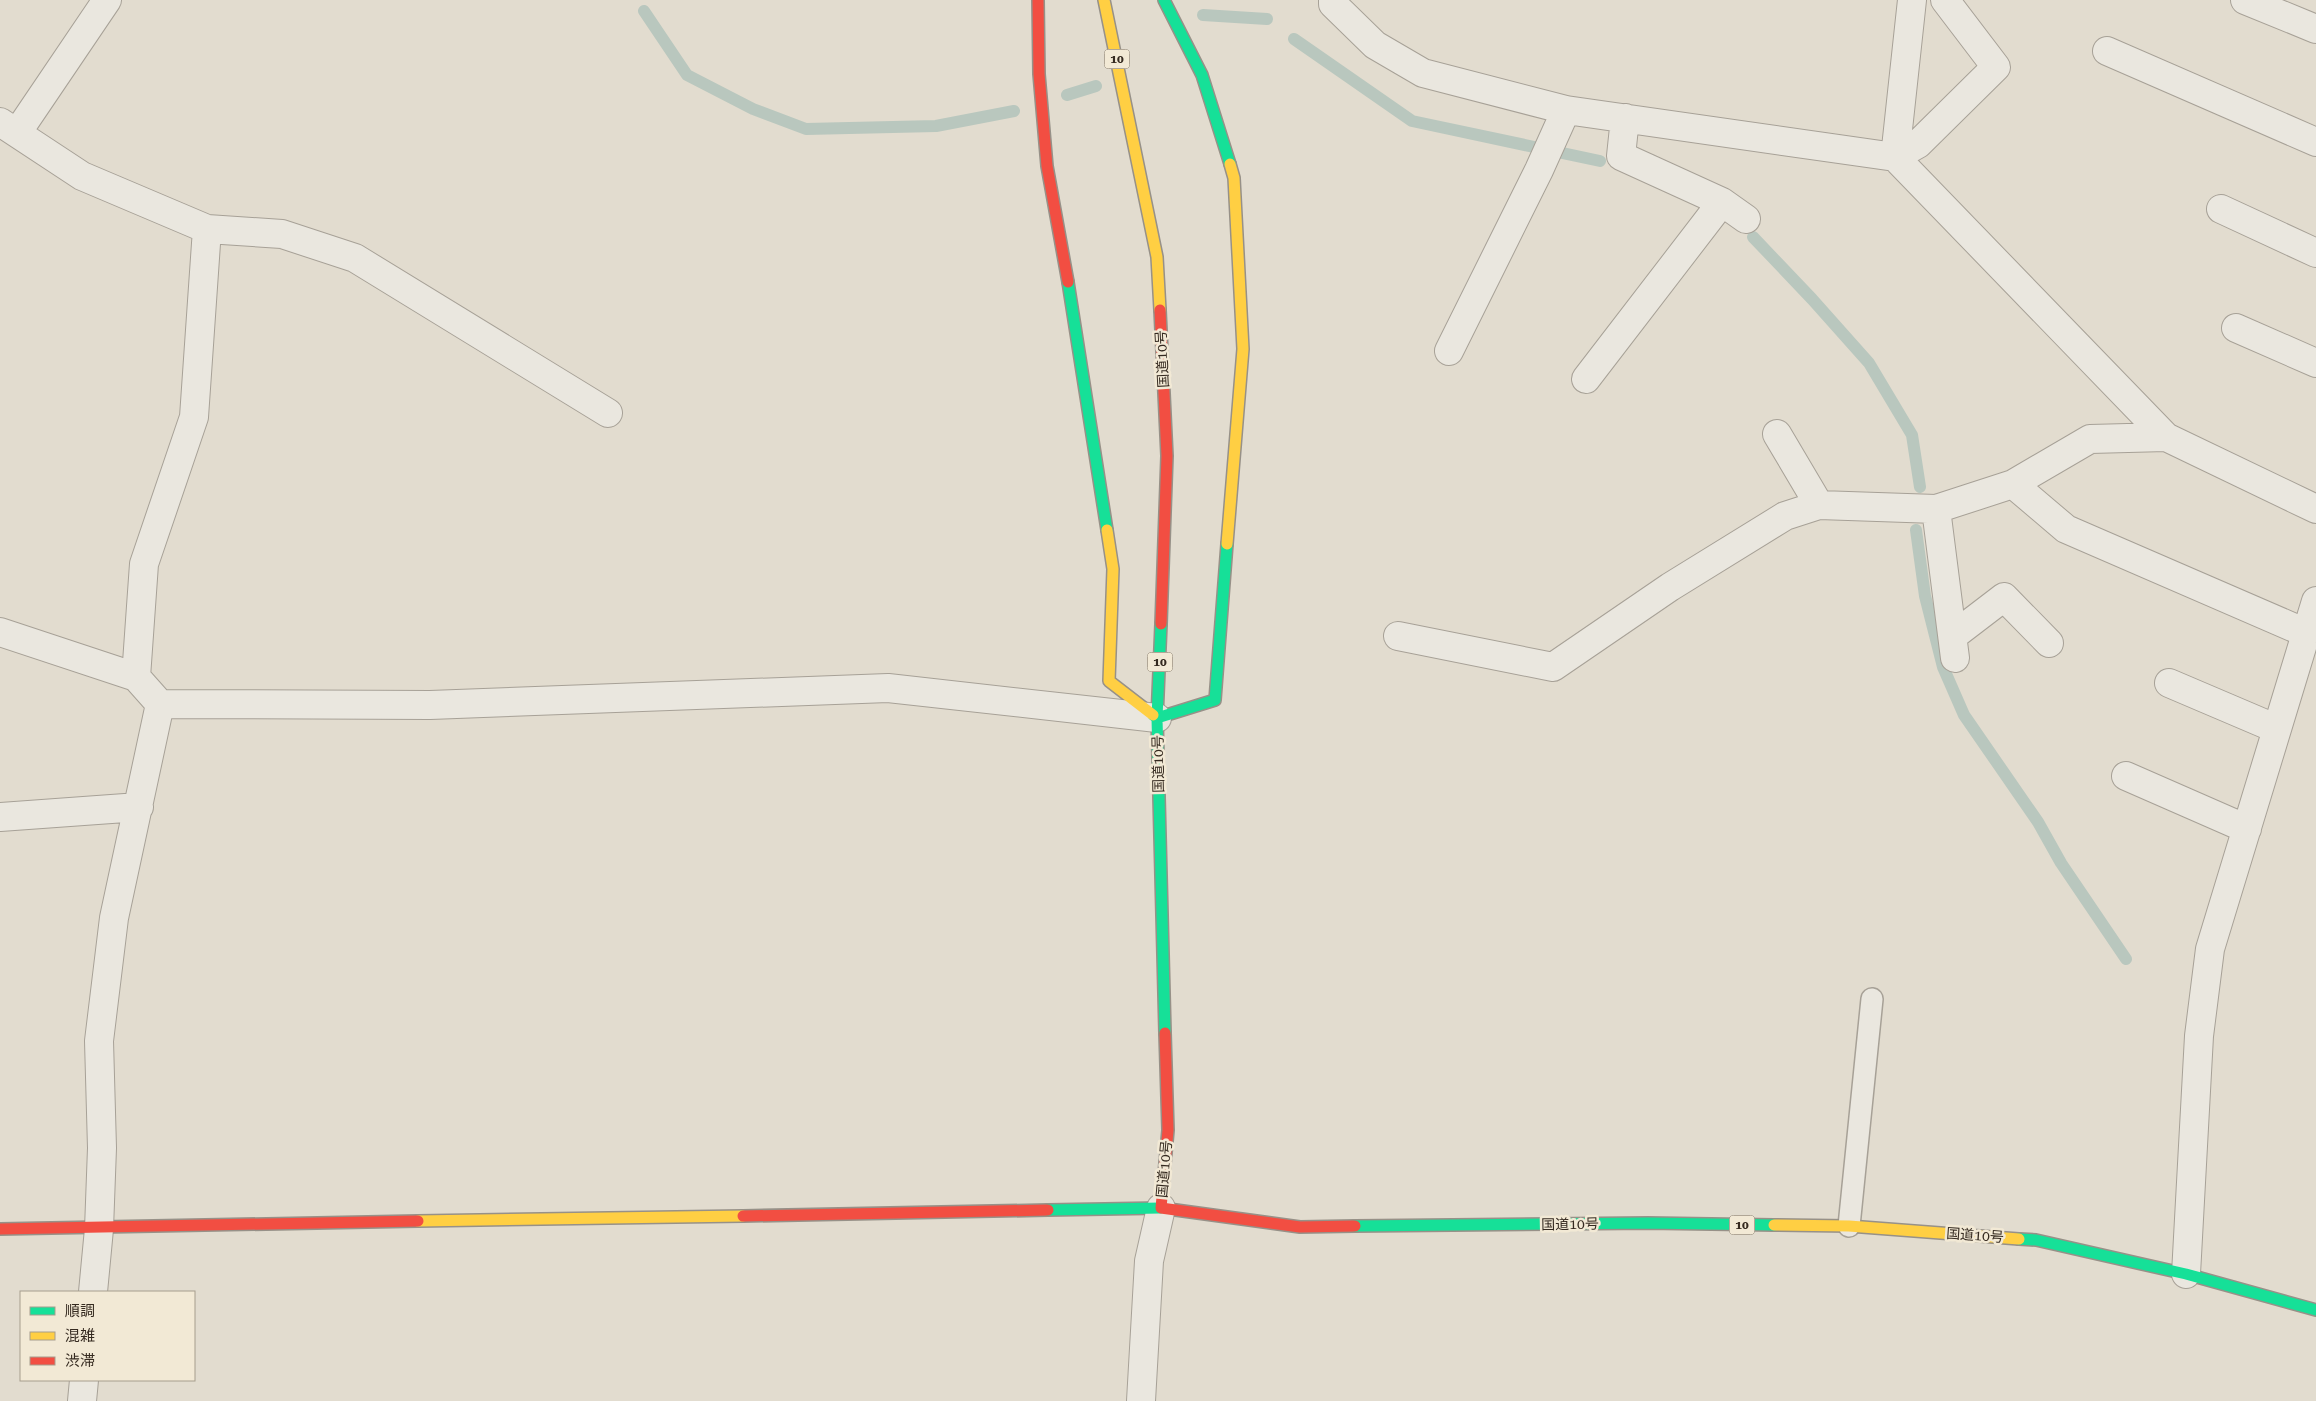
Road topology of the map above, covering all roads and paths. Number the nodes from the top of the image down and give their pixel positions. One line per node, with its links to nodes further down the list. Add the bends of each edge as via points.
1 (107, 0): 13 (street)
2 (1038, 0): 40 (main road, via 1039,74 1047,166 1081,354 1113,569 1109,681)
3 (1104, 0): 40 (main road, 国道10号 / 10, via 1157,258 1166,436)
4 (1164, 0): 40 (main road, via 1202,76 1234,178 1243,349 1215,700)
5 (1333, 0): 11 (street, via 1374,45 1423,73)
6 (1912, 0): 15 (street)
7 (1946, 0): 15 (street, via 1996,67 1918,144)
8 (2245, 0): 9 (street)
9 (2316, 30)
10 (2107, 51): 14 (street)
11 (1566, 110): 12 (street); 22 (street)
12 (1624, 118): 15 (street); 16 (street, via 1621,156)
13 (9, 128): 19 (street, via 82,176)
14 (2316, 142)
15 (1895, 157): 27 (street)
16 (1722, 202): 18 (street); 24 (street)
17 (2220, 209): 20 (street)
18 (1746, 220)
19 (207, 229): 25 (street, via 282,234 355,258); 37 (street, via 194,417 144,564)
20 (2316, 253)
21 (2236, 328): 23 (street)
22 (1449, 351)
23 (2316, 363)
24 (1586, 379)
25 (608, 413)
26 (1777, 434): 29 (street)
27 (2166, 437): 28 (street, via 2090,439); 30 (street)
28 (2013, 484): 31 (street); 34 (street, via 2066,529)
29 (1819, 505): 31 (street); 35 (street, via 1785,516 1678,582 1553,667)
30 (2316, 509)
31 (1936, 510): 36 (street, via 1954,647 2004,597)
32 (2316, 601): 34 (street)
33 (0, 632): 37 (street)
34 (2306, 633): 41 (street)
35 (1398, 636)
36 (2049, 643)
37 (136, 677): 39 (street)
38 (2169, 683): 41 (street)
39 (160, 704): 40 (street, via 430,705 888,688); 43 (street)
40 (1157, 718): 47 (main road, 国道10号 / 10, via 1168,1130)
41 (2277, 729): 45 (street)
42 (2126, 776): 45 (street)
43 (139, 807): 44 (street); 50 (street, via 114,918 99,1041 102,1148)
44 (0, 817)
45 (2247, 829): 51 (street, via 2209,959 2198,1036)
46 (1872, 999): 48 (lane)
47 (1161, 1208): 48 (main road, 国道10号 / 10, via 1300,1227 1648,1223); 50 (main road); 56 (street, via 1149,1262)
48 (1849, 1226): 51 (main road, 国道10号 / 10, via 2036,1240)
49 (0, 1229): 50 (main road)
50 (99, 1229): 52 (street)
51 (2186, 1274): 53 (main road, 国道10号 / 10)
52 (93, 1291)
53 (2316, 1310)
54 (84, 1381): 55 (street)
55 (82, 1401)
56 (1141, 1401)

